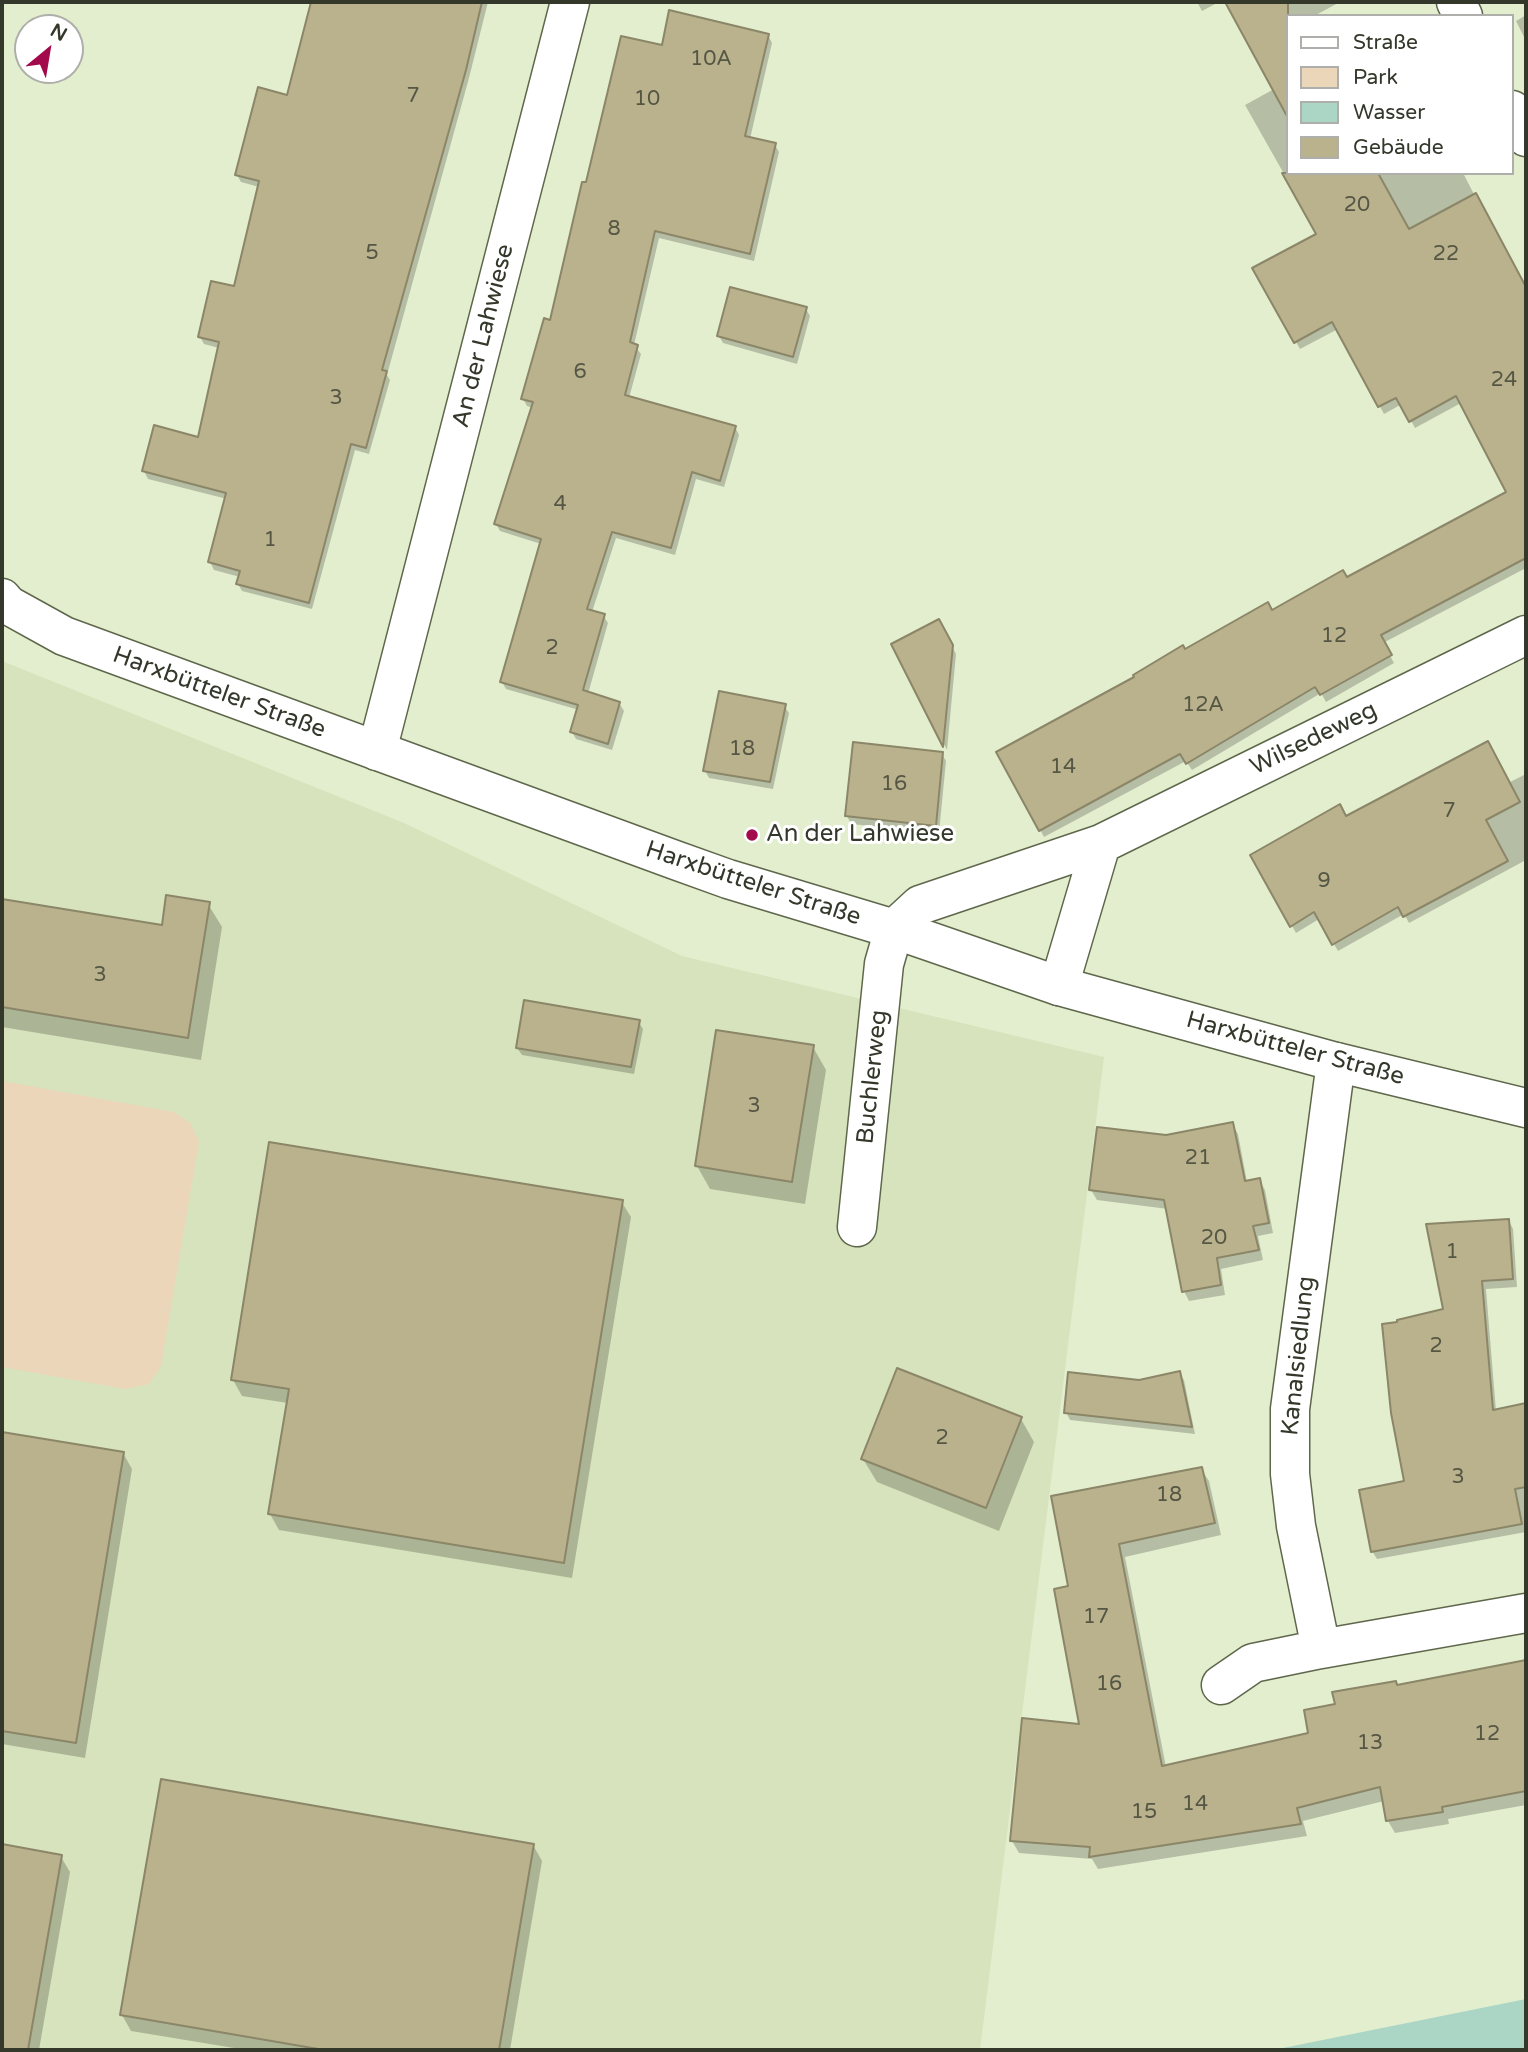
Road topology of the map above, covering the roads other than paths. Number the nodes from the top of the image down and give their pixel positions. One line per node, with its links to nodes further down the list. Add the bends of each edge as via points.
1 (570, 2): 6 (street, An der Lahwiese)
2 (1514, 114): 3 (street)
3 (1526, 137)
4 (2, 598): 6 (street, Harxbütteler Straße, via 64,636)
5 (1526, 635): 7 (street, Wilsedeweg)
6 (377, 751): 8 (street, Harxbütteler Straße, via 728,879)
7 (1101, 844): 8 (street, Wilsedeweg, via 920,905); 9 (street)
8 (894, 929): 9 (street, Harxbütteler Straße); 12 (street, Buchlerweg, via 884,964)
9 (1059, 986): 10 (street, Harxbütteler Straße)
10 (1336, 1062): 11 (street, Harxbütteler Straße); 14 (street, Kanalsiedlung, via 1290,1409 1296,1526)
11 (1526, 1108)
12 (856, 1227)
13 (1526, 1613): 14 (street)
14 (1321, 1649): 15 (street, via 1253,1663)
15 (1221, 1685)

